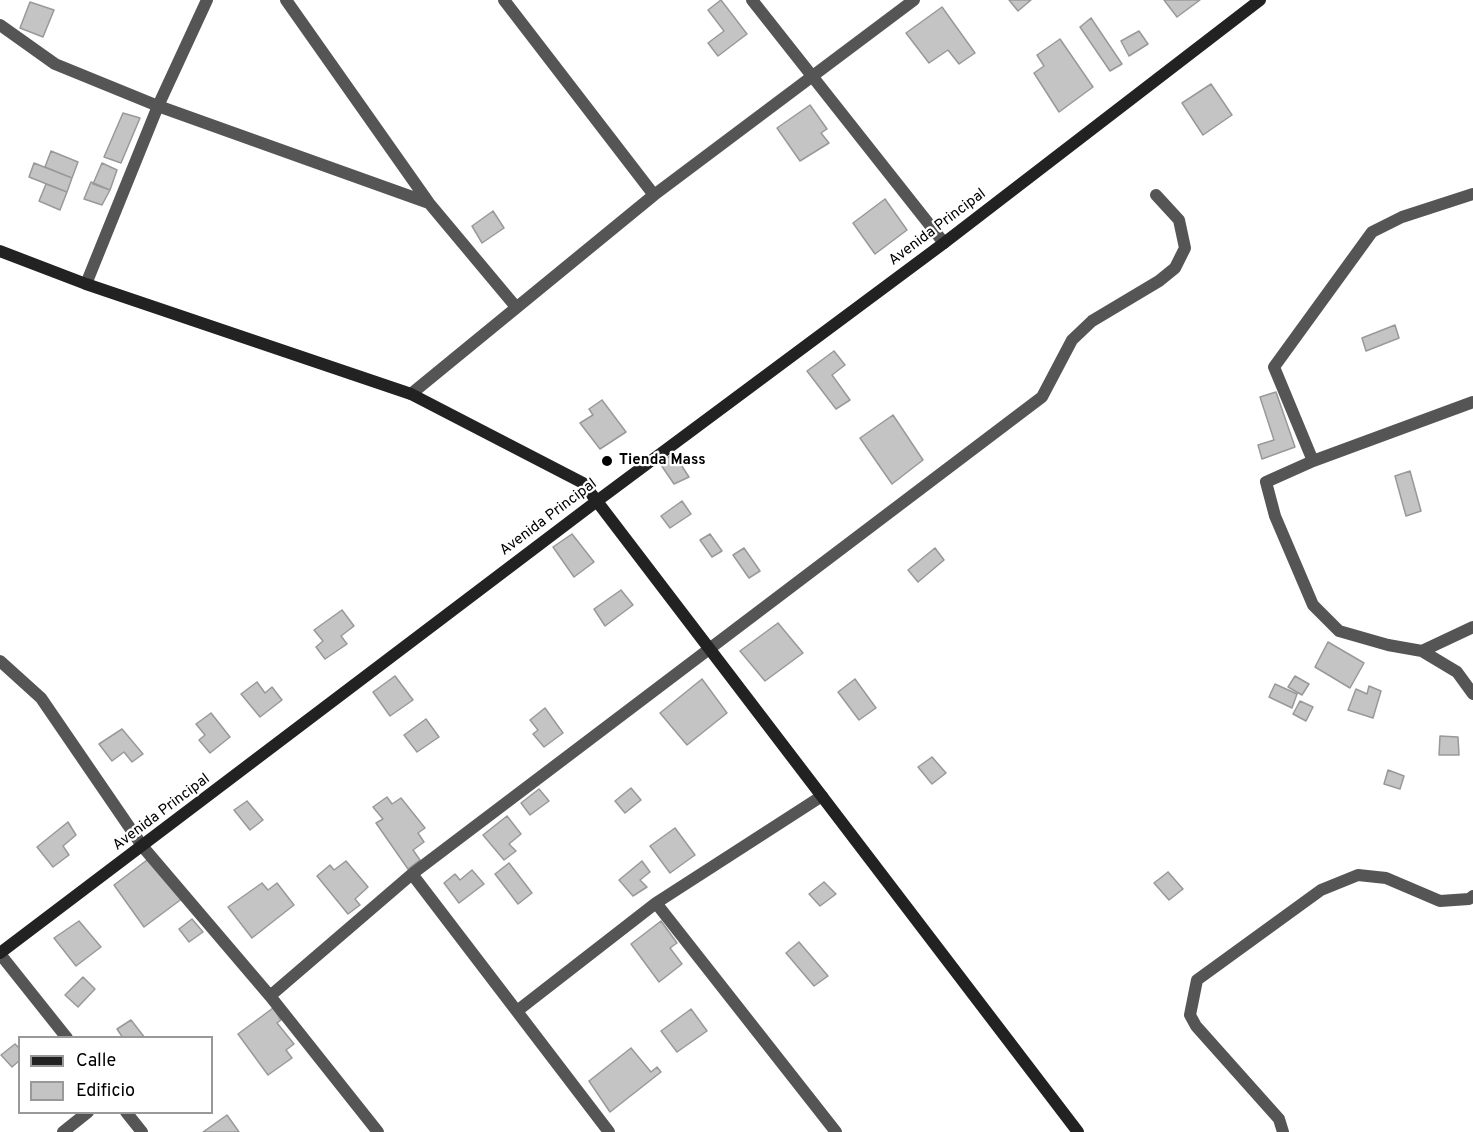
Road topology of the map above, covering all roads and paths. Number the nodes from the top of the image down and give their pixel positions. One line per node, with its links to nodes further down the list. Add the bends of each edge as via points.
1 (207, 0): 9 (street)
2 (504, 0): 11 (street)
3 (752, 0): 8 (street)
4 (914, 0): 8 (street)
5 (1260, 0): 14 (street, Avenida Principal)
6 (289, 1): 13 (street)
7 (0, 25): 9 (street, via 55,64)
8 (810, 76): 11 (street); 14 (street)
9 (158, 106): 13 (street); 16 (street)
10 (1473, 194): 20 (street, via 1402,217 1372,232 1274,367)
11 (654, 195): 17 (street)
12 (1156, 195): 23 (street, via 1179,220 1185,248 1175,268 1092,321 1072,340 1042,398)
13 (429, 203): 17 (street)
14 (944, 243): 21 (street, Avenida Principal)
15 (0, 251): 16 (street)
16 (86, 284): 18 (street)
17 (516, 307): 18 (street)
18 (411, 394): 21 (street, via 583,483)
19 (1473, 402): 20 (street)
20 (1313, 461): 24 (street, via 1266,482 1275,516 1313,605 1339,631)
21 (597, 501): 23 (street); 28 (street, Avenida Principal)
22 (1473, 627): 24 (street)
23 (711, 647): 27 (street); 29 (street)
24 (1422, 651): 26 (street, via 1457,672)
25 (0, 661): 28 (street, via 41,698)
26 (1473, 694)
27 (822, 796): 31 (street); 44 (street)
28 (143, 847): 32 (street, Avenida Principal); 33 (street)
29 (412, 874): 33 (street); 34 (street)
30 (1473, 896): 45 (street, via 1440,901 1386,878 1358,875 1321,890 1197,980 1190,1015 1196,1026 1279,1119)
31 (656, 903): 34 (street); 43 (street)
32 (0, 953): 35 (street)
33 (270, 996): 38 (street)
34 (517, 1011): 42 (street)
35 (65, 1036)
36 (87, 1114): 39 (street)
37 (127, 1114): 40 (street)
38 (374, 1128): 41 (street)
39 (63, 1132)
40 (142, 1132)
41 (360, 1132)
42 (609, 1132)
43 (836, 1132)
44 (1078, 1132)
45 (1283, 1132)

